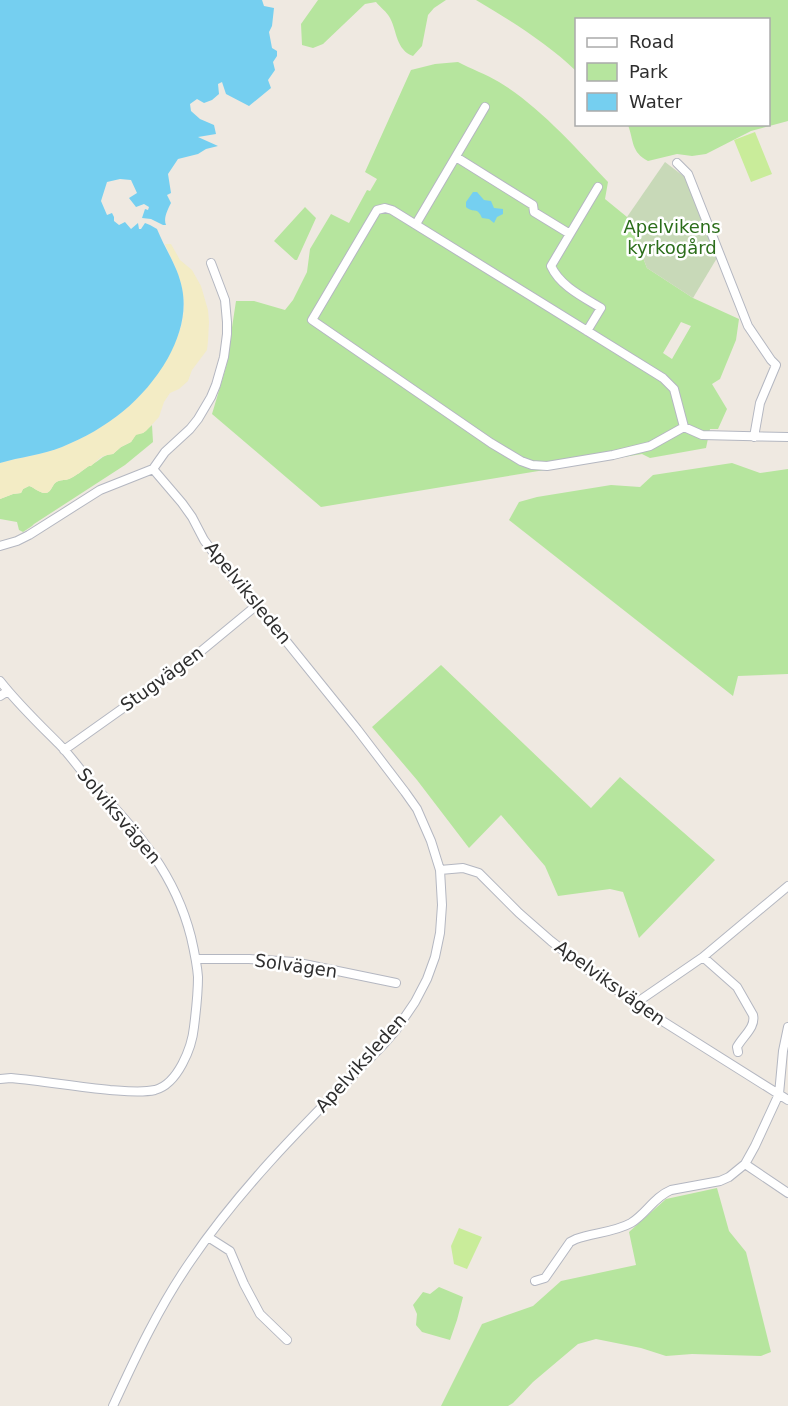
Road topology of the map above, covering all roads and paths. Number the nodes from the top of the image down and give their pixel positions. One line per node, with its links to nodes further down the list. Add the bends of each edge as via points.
1 (485, 107): 2 (street)
2 (456, 157): 5 (street); 6 (street)
3 (677, 163): 10 (street, via 688,174 748,326 776,365 760,403)
4 (598, 187): 6 (street)
5 (416, 224): 8 (street); 9 (street, via 392,210 377,210 312,320 491,442 532,465 547,466 650,446)
6 (570, 234): 8 (street, via 551,266 560,280 601,308)
7 (211, 263): 12 (street, via 225,300 228,322 220,372 198,419)
8 (587, 331): 9 (street, via 663,378 674,389)
9 (684, 427): 10 (street, via 702,435)
10 (754, 437): 11 (street)
11 (788, 437)
12 (153, 469): 13 (street, via 100,490 28,535); 14 (street, Apelviksleden, via 187,510 230,575)
13 (0, 546)
14 (257, 605): 17 (street, Stugvägen, via 188,662); 18 (street, Apelviksleden, via 417,809)
15 (0, 681): 16 (street, Solviksvägen)
16 (4, 693): 17 (street, Solviksvägen)
17 (64, 750): 21 (street, Solviksvägen, via 159,862 184,913)
18 (440, 870): 23 (street, Apelviksvägen, via 463,868 478,873 551,941); 31 (street, Apelviksleden, via 440,933 429,974 415,1002 383,1045 270,1162)
19 (788, 886): 20 (street)
20 (703, 957): 23 (street); 25 (street, via 737,987 753,1015 753,1024 737,1047)
21 (196, 959): 22 (street, Solvägen, via 294,962); 26 (street, Solviksvägen, via 197,996 191,1045 163,1087 137,1091)
22 (396, 982)
23 (636, 1004): 27 (street, Apelviksvägen)
24 (788, 1027): 27 (street)
25 (738, 1052)
26 (0, 1079)
27 (778, 1094): 28 (street, Apelviksvägen); 29 (street)
28 (788, 1100)
29 (744, 1164): 30 (street); 32 (street, via 720,1181 664,1192 625,1226 570,1242 545,1278)
30 (788, 1192)
31 (208, 1237): 33 (street, via 230,1251 260,1314); 34 (street, Apelviksleden, via 146,1335)
32 (535, 1281)
33 (287, 1341)
34 (113, 1406)

